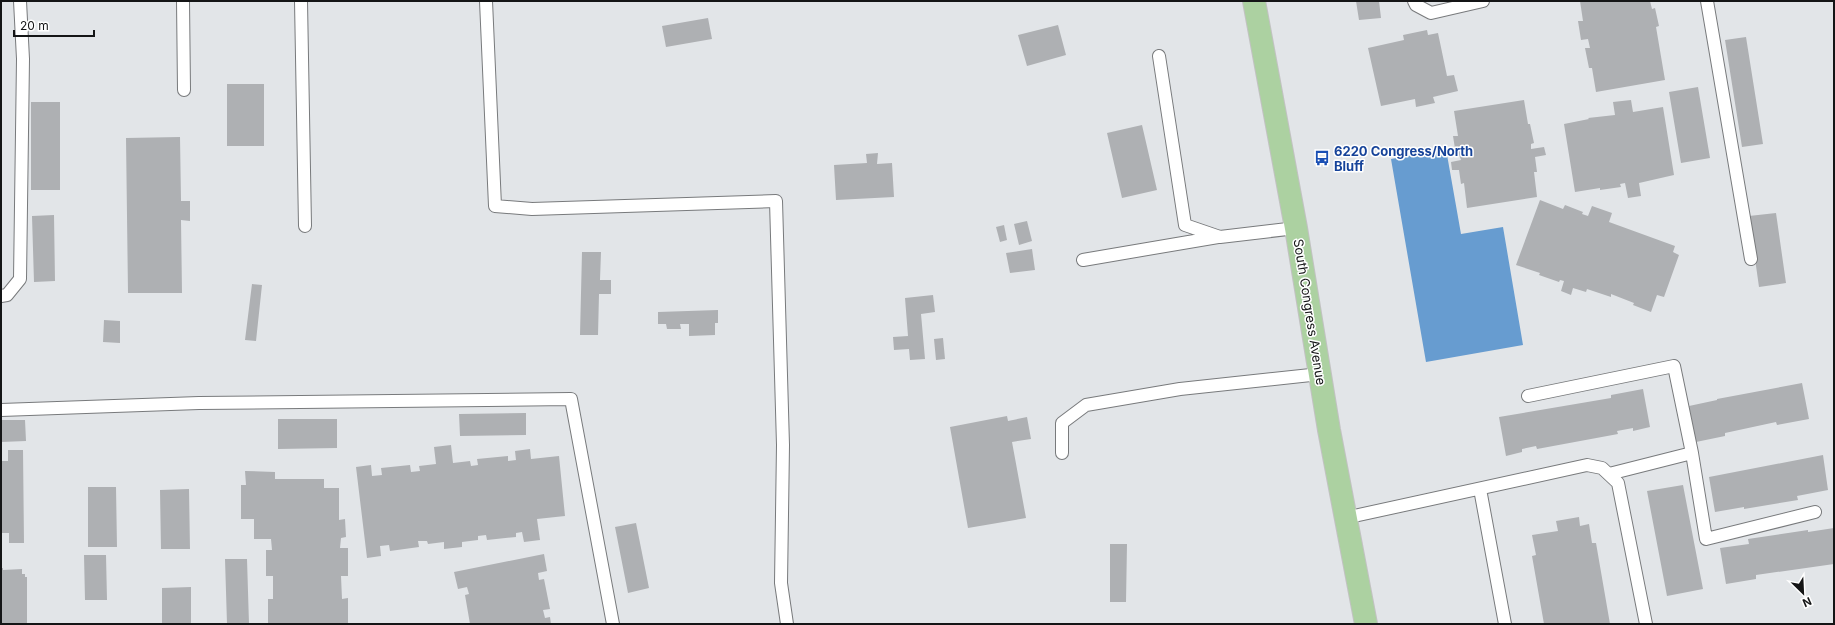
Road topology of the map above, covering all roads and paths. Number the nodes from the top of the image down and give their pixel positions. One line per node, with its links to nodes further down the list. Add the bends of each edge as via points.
1 (20, 1): 17 (lane, via 23,60 20,279 7,295)
2 (184, 1): 11 (lane)
3 (301, 1): 12 (lane)
4 (486, 1): 28 (lane, via 495,206 532,209 776,201 783,445 781,583)
5 (1240, 1): 9 (main road)
6 (1414, 1): 7 (lane, via 1416,5 1431,13)
7 (1482, 1)
8 (1707, 1): 15 (lane)
9 (1255, 11): 13 (main road, South Congress Avenue)
10 (1159, 56): 14 (lane, via 1185,225)
11 (184, 90)
12 (305, 226)
13 (1296, 228): 14 (lane); 18 (main road, South Congress Avenue)
14 (1220, 237): 16 (lane)
15 (1751, 259)
16 (1083, 260)
17 (1, 296)
18 (1320, 374): 21 (lane, via 1180,389 1086,405 1062,423); 26 (main road, South Congress Avenue)
19 (1528, 396): 22 (lane, via 1674,366)
20 (1, 410): 27 (lane, via 199,403 571,399)
21 (1062, 453)
22 (1692, 453): 23 (lane); 25 (lane, via 1706,538)
23 (1609, 474): 24 (lane, via 1602,468 1587,465); 31 (lane, via 1618,483)
24 (1480, 489): 26 (lane); 30 (lane)
25 (1814, 512)
26 (1345, 518): 29 (main road, South Congress Avenue)
27 (613, 624)
28 (787, 624)
29 (1366, 624)
30 (1505, 624)
31 (1646, 624)

